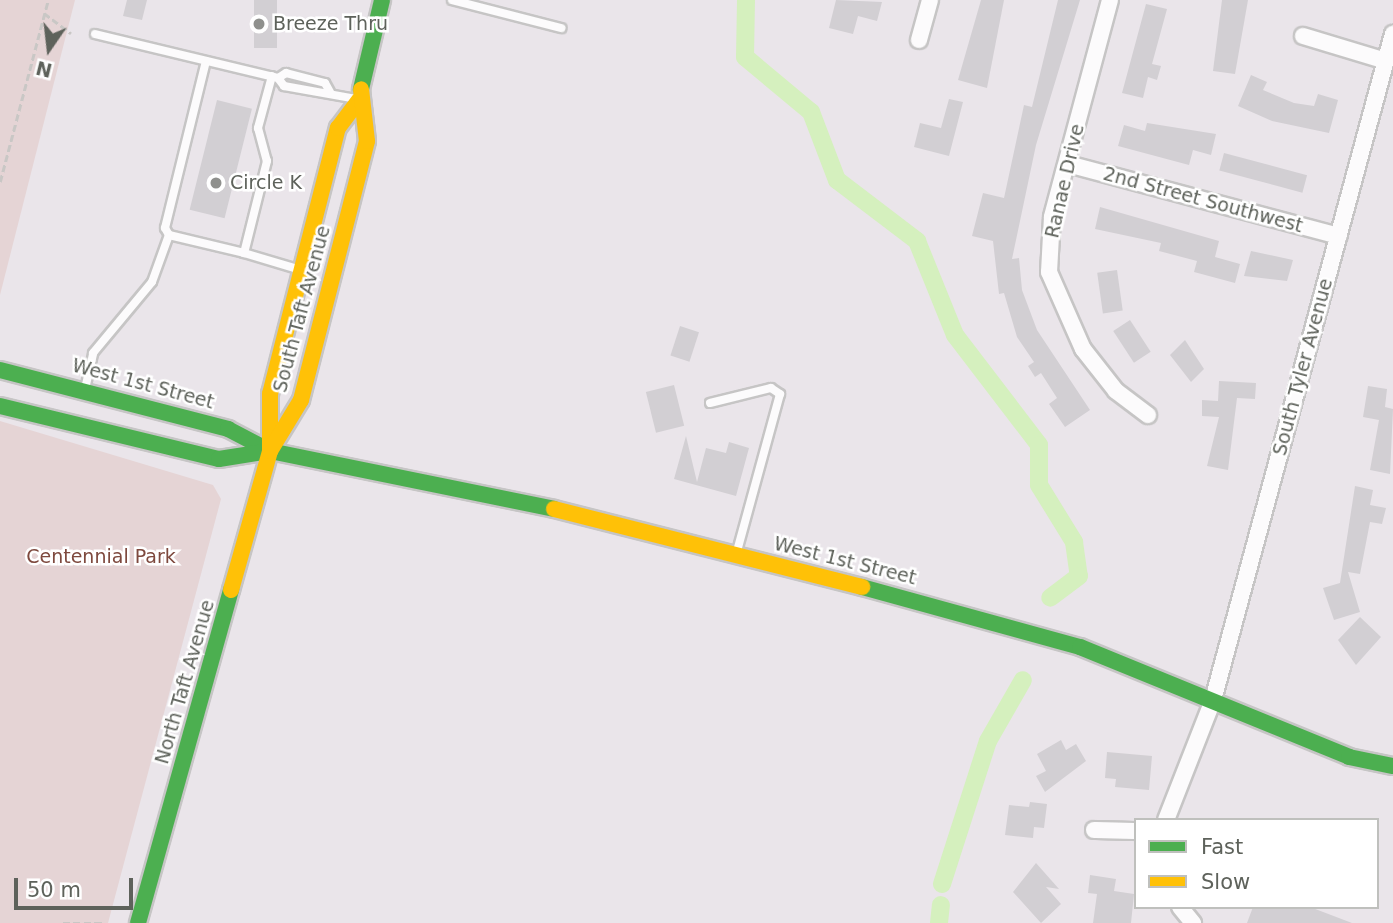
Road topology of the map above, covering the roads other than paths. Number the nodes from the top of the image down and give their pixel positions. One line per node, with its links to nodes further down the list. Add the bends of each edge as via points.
1 (382, 0): 13 (main road, South Taft Avenue)
2 (452, 0): 5 (lane)
3 (930, 0): 9 (street)
4 (1110, 0): 14 (street, Ranae Drive)
5 (561, 28)
6 (94, 34): 10 (lane)
7 (1393, 34): 11 (street, South Tyler Avenue)
8 (1303, 36): 11 (street)
9 (919, 40)
10 (206, 61): 12 (lane); 15 (lane, via 165,228)
11 (1387, 71): 16 (street, South Tyler Avenue)
12 (275, 77): 13 (lane, via 286,74 325,83 330,92); 17 (lane, via 258,128 267,162)
13 (359, 100): 18 (main road, South Taft Avenue, via 338,128); 24 (main road, South Taft Avenue, via 367,141 301,400)
14 (1068, 164): 16 (street, 2nd Street Southwest); 23 (street, Ranae Drive, via 1049,239 1053,289 1083,349 1116,391)
15 (169, 235): 17 (lane); 20 (lane, via 152,282 93,353)
16 (1339, 236): 26 (street, South Tyler Avenue)
17 (244, 253): 18 (lane)
18 (301, 270): 24 (main road, South Taft Avenue, via 270,394)
19 (0, 370): 20 (main road, West 1st Street)
20 (85, 389): 24 (main road, West 1st Street, via 228,429)
21 (710, 403): 25 (lane, via 771,388 780,394)
22 (0, 406): 24 (main road, West 1st Street, via 219,460)
23 (1148, 415)
24 (271, 451): 25 (main road, West 1st Street, via 522,500); 31 (main road, North Taft Avenue)
25 (736, 555): 26 (main road, West 1st Street, via 1016,626)
26 (1213, 700): 27 (main road, West 1st Street, via 1349,757); 28 (street, South Tyler Avenue)
27 (1393, 766)
28 (1167, 818)
29 (1094, 830): 30 (street)
30 (1134, 831)
31 (138, 923)

